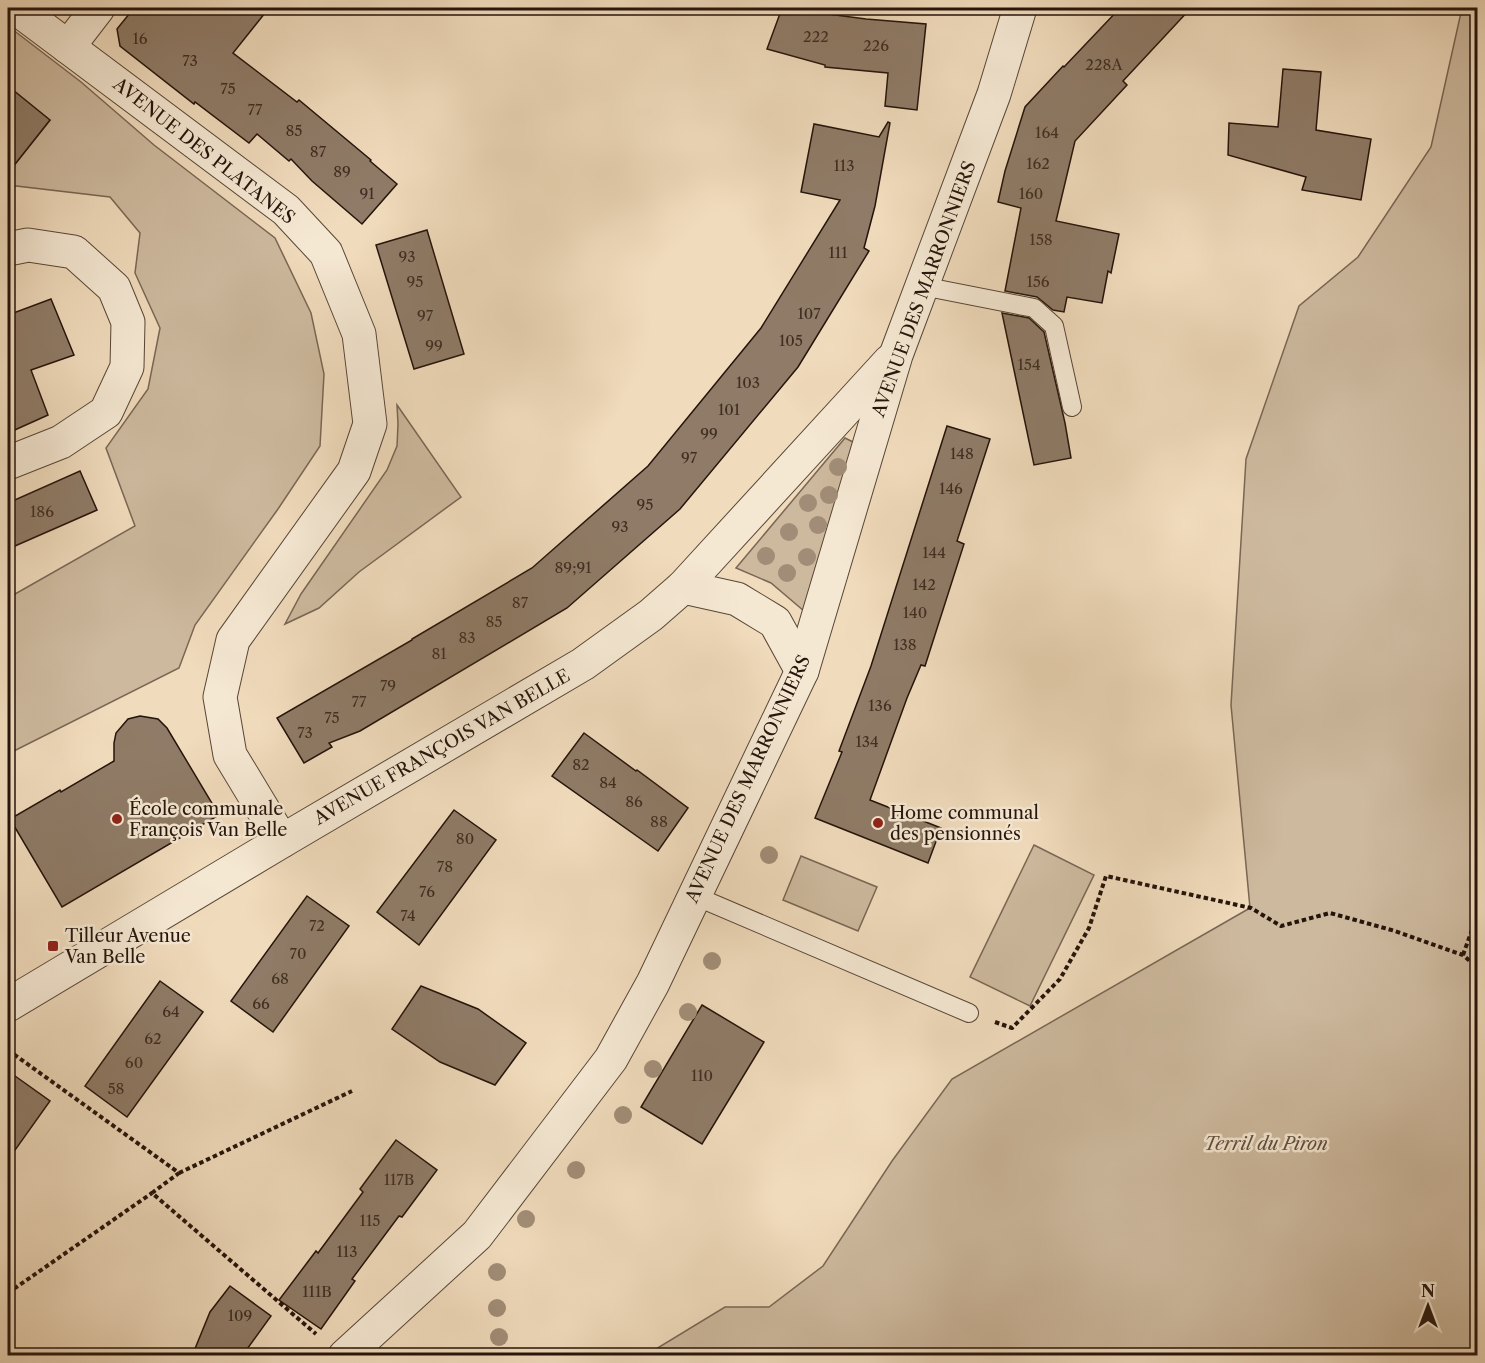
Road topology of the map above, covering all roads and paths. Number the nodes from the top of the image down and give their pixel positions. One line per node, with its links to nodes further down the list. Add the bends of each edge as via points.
1 (16, 8): 4 (street, AVENUE DES PLATANES)
2 (98, 8): 4 (street)
3 (1020, 8): 6 (street, AVENUE DES MARRONNIERS, via 994,94)
4 (69, 47): 12 (street, AVENUE DES PLATANES, via 286,210 326,253 359,334 370,424 354,471 233,640 220,697 230,755)
5 (8, 249): 9 (street, via 28,246 74,252 114,288 128,322 127,368 106,412 61,442)
6 (922, 286): 7 (street, AVENUE DES MARRONNIERS); 8 (lane, via 1034,308 1054,326)
7 (896, 355): 10 (street, AVENUE FRANÇOIS VAN BELLE); 11 (street, AVENUE DES MARRONNIERS)
8 (1072, 407)
9 (8, 464)
10 (683, 587): 11 (street, via 737,600 775,622); 12 (street, AVENUE FRANÇOIS VAN BELLE, via 583,664)
11 (802, 671): 13 (street, AVENUE DES MARRONNIERS)
12 (282, 841): 17 (street, AVENUE FRANÇOIS VAN BELLE)
13 (695, 896): 18 (lane); 24 (street, AVENUE DES MARRONNIERS, via 611,1059 477,1235)
14 (1478, 913): 15 (path)
15 (1463, 956): 16 (path); 18 (path, via 1330,913 1281,926 1251,908 1106,876 1089,928 1060,979 1012,1028)
16 (1478, 968)
17 (8, 1005)
18 (969, 1013)
19 (8, 1050): 21 (path)
20 (352, 1091): 21 (path)
21 (179, 1173): 22 (path)
22 (152, 1193): 23 (path); 24 (path)
23 (8, 1293)
24 (334, 1348)

